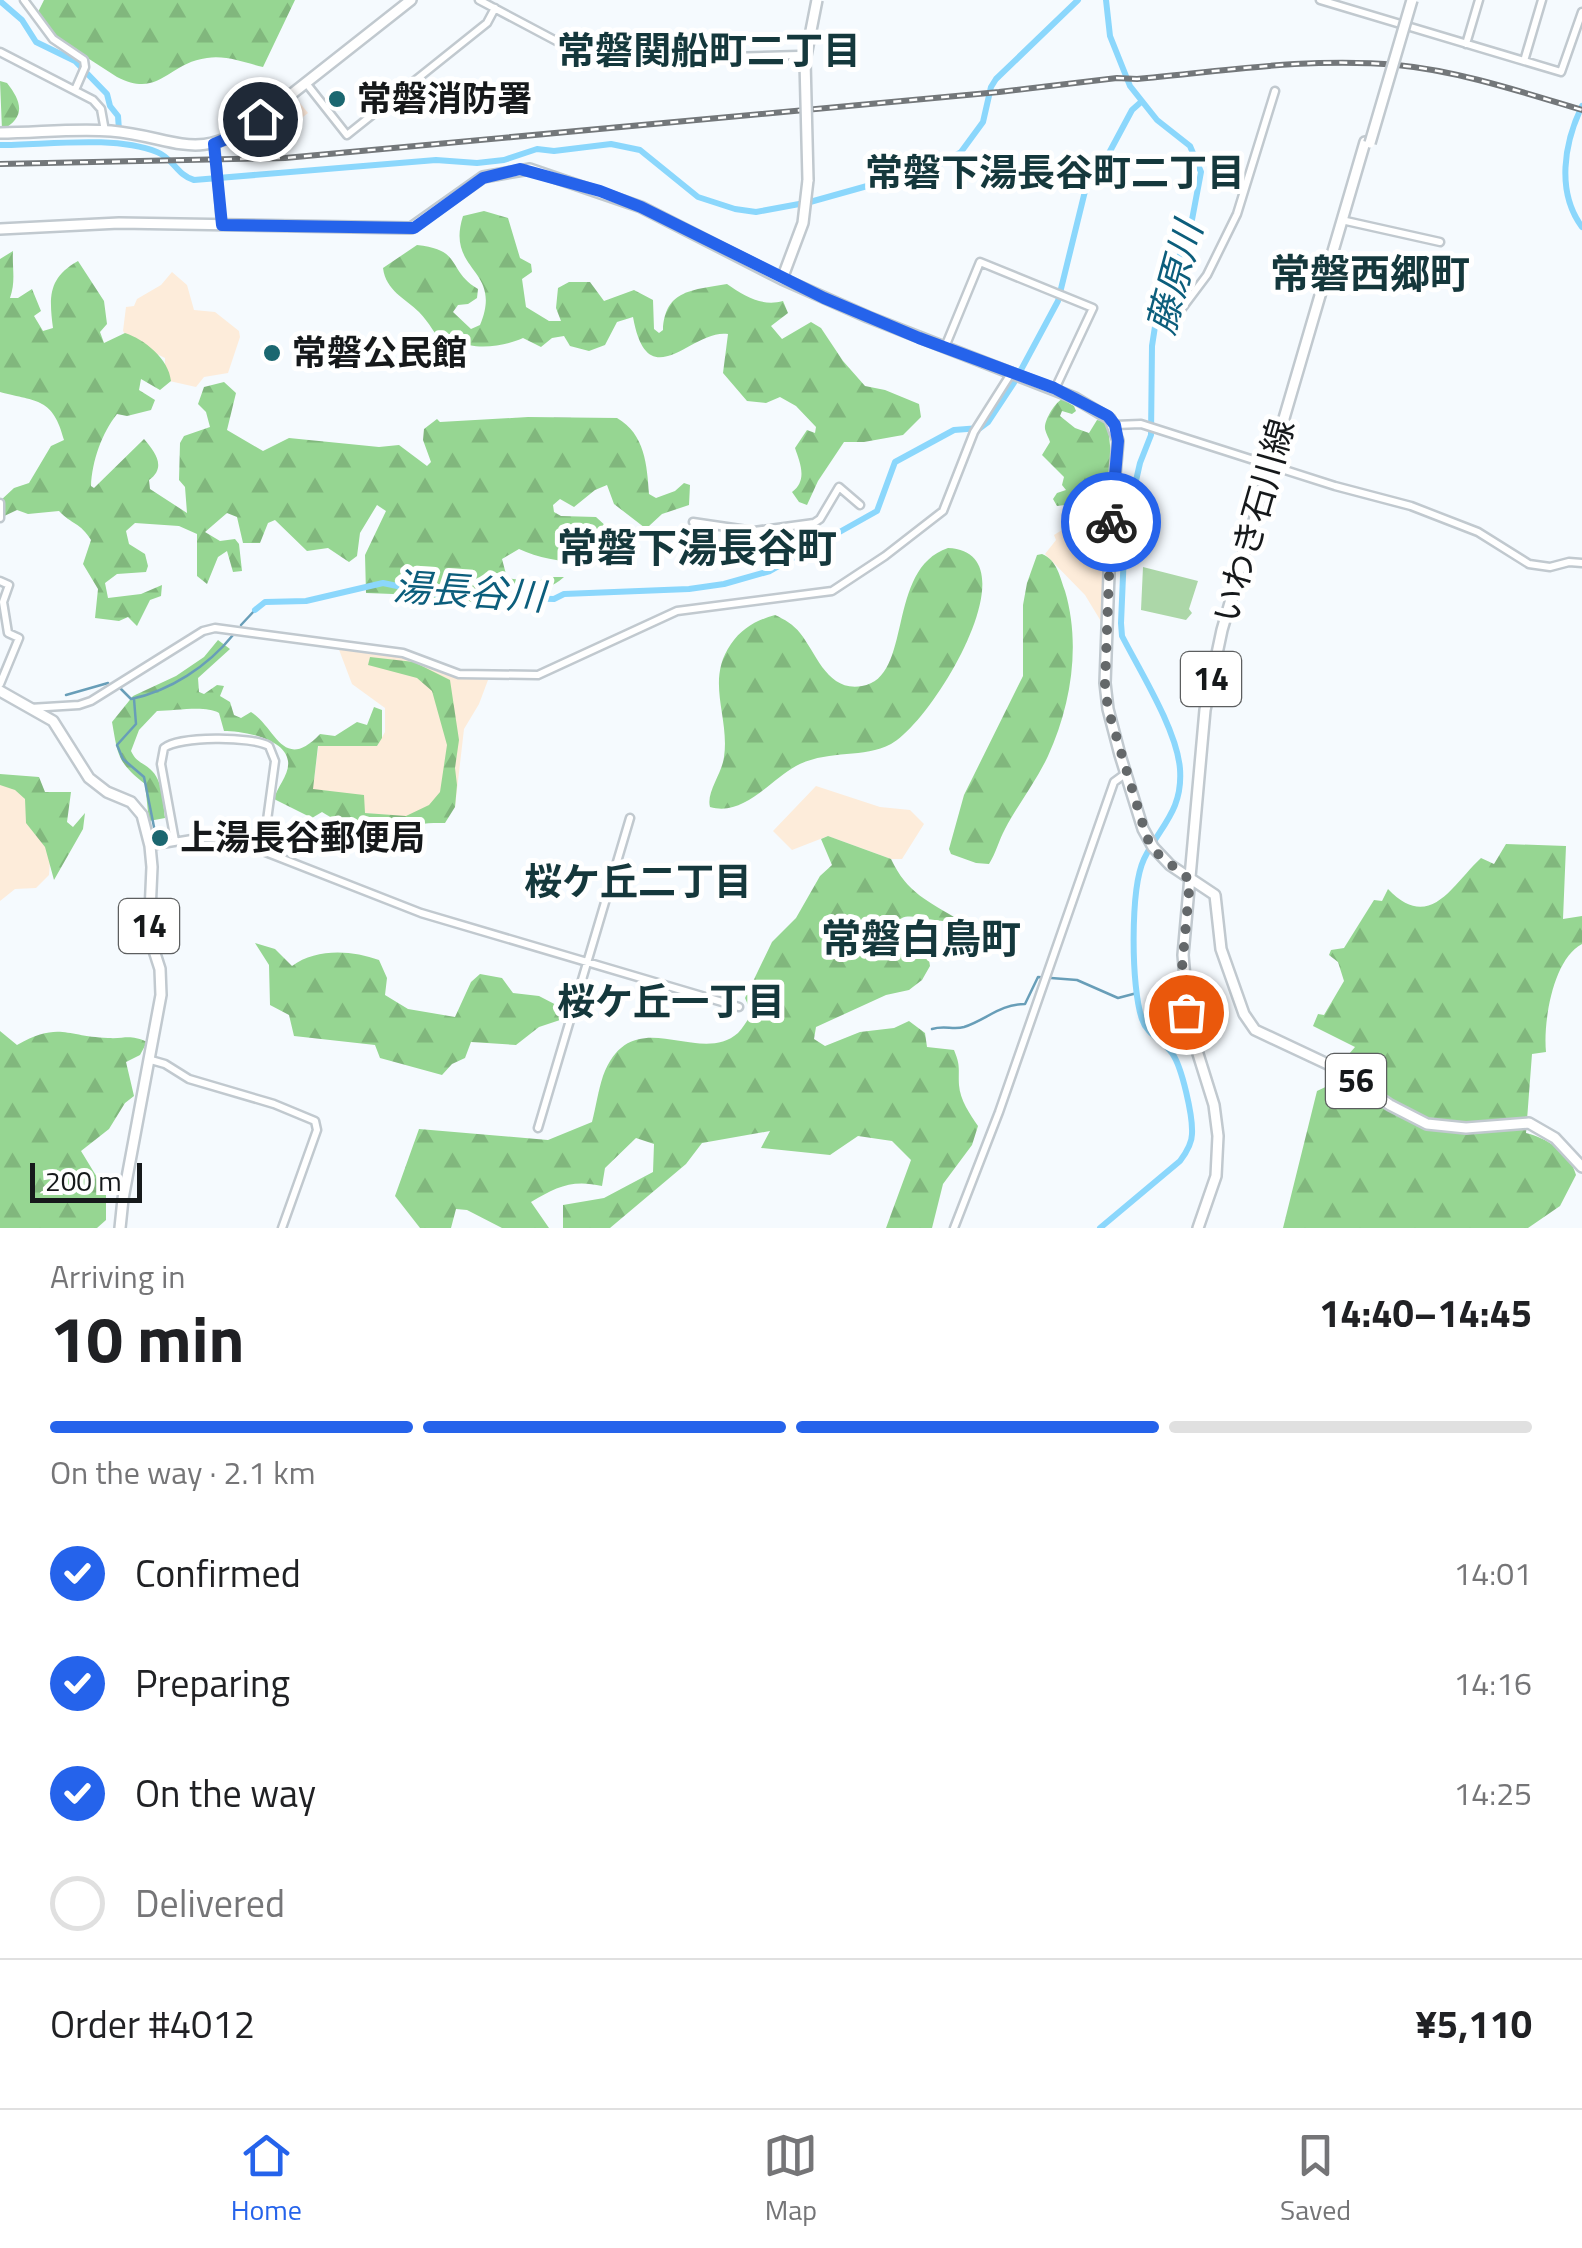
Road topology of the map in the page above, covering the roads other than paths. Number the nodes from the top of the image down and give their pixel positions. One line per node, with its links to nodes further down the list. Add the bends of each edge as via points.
1 (24, 0): 16 (street, via 53,40 82,58)
2 (411, 0): 15 (main road)
3 (479, 0): 9 (street)
4 (817, 0): 26 (main road, bridge, via 806,61 806,208)
5 (1320, 0): 11 (street)
6 (1410, 0): 20 (main road, いわき石川線 / 14, bridge)
7 (1478, 0): 11 (street)
8 (1542, 0): 14 (street)
9 (495, 8): 13 (street, via 594,61); 15 (street, via 486,24 347,135)
10 (1582, 12): 14 (street, via 1564,71)
11 (1466, 44): 14 (street)
12 (0, 52): 16 (street)
13 (799, 55)
14 (1524, 60)
15 (306, 83): 21 (main road)
16 (75, 90): 18 (street, via 98,104)
17 (1275, 91): 27 (street, via 1237,214)
18 (105, 131): 19 (main road); 21 (main road, via 169,144)
19 (0, 134)
20 (1368, 142): 22 (main road, いわき石川線 / 14); 32 (main road, いわき石川線 / 14)
21 (214, 144): 23 (street)
22 (1346, 221): 25 (street); 32 (main road, いわき石川線 / 14)
23 (222, 225): 24 (main road); 26 (main road, via 414,228 483,178 526,168 641,207)
24 (0, 229)
25 (1440, 242)
26 (782, 279): 28 (main road)
27 (1176, 322)
28 (945, 348): 29 (main road); 30 (street, via 980,262 1093,308)
29 (1017, 373): 30 (main road); 40 (street, via 975,429 937,518 832,591 676,611 538,674 466,675 404,653 214,628 91,701)
30 (1054, 388): 31 (main road)
31 (1115, 425): 32 (street, via 1142,424); 41 (main road, 56, via 1105,684)
32 (1272, 466): 37 (street, via 1412,506 1492,539 1529,564); 46 (main road, いわき石川線 / 14, via 1216,677)
33 (0, 503): 35 (street)
34 (860, 505): 36 (street, via 839,487 814,523 754,531)
35 (0, 518)
36 (693, 522)
37 (1582, 563)
38 (0, 580): 39 (street, via 9,586 3,602 8,633 18,638)
39 (0, 688): 40 (main road, 14)
40 (29, 708): 44 (main road, 14, via 56,724 96,784 135,806)
41 (1126, 774): 46 (main road, 56, via 1148,839); 54 (street, via 1114,782)
42 (630, 818): 47 (street)
43 (175, 842): 44 (street); 45 (street, via 220,838); 45 (street, via 164,748 178,741 255,740 269,746 275,761)
44 (150, 846): 49 (main road, 14, via 149,935 161,979)
45 (263, 850): 47 (street, via 421,913)
46 (1193, 881): 51 (main road, 56, via 1215,895 1225,962 1255,1030 1336,1068 1426,1124 1530,1123); 55 (main road, いわき石川線 / 14, via 1189,1000 1223,1133 1221,1173)
47 (587, 962): 48 (street); 50 (street)
48 (738, 1007)
49 (150, 1060): 52 (main road, 14); 53 (street, via 189,1080 315,1122)
50 (538, 1128)
51 (1582, 1167)
52 (120, 1228)
53 (282, 1228)
54 (954, 1228)
55 (1201, 1228)

